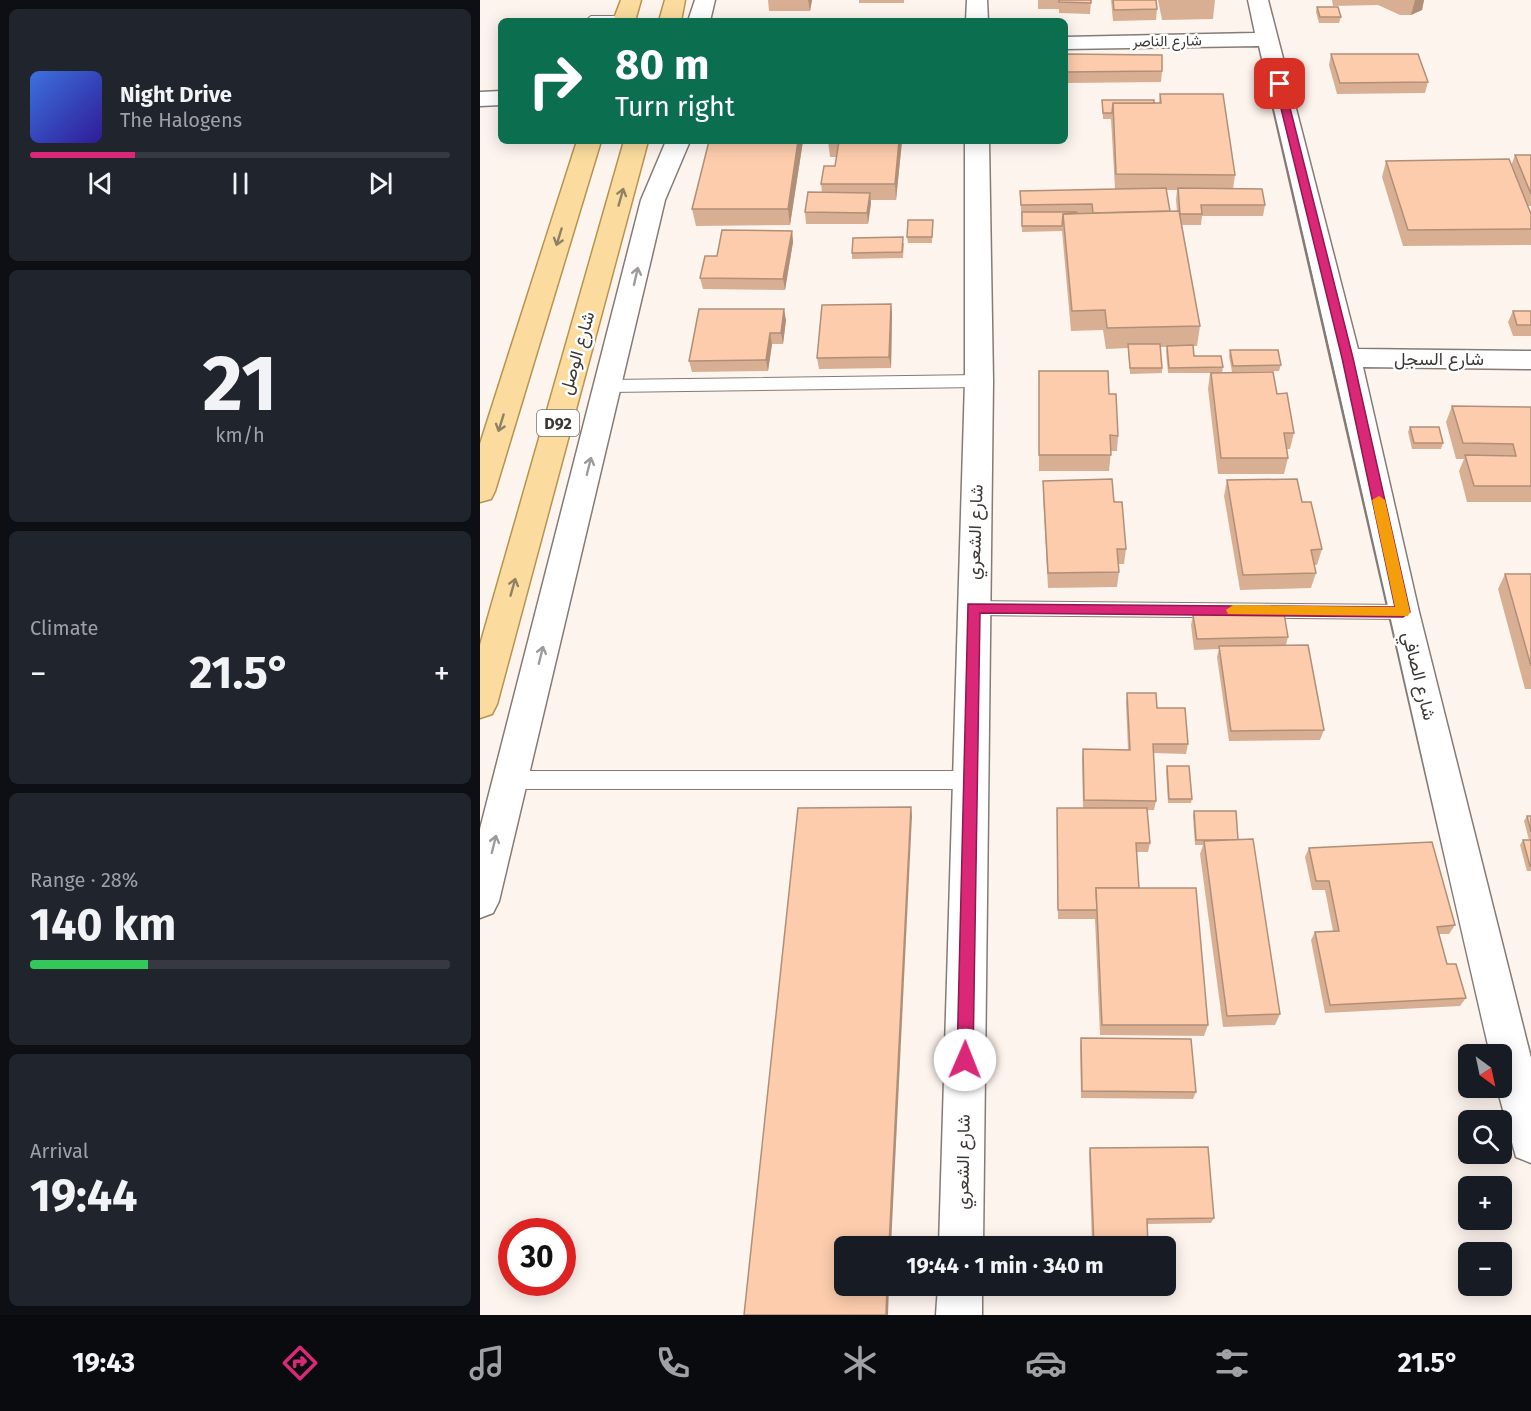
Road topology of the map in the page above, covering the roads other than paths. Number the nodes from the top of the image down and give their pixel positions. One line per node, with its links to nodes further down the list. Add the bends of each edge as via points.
1 (675, 0): 7 (main road)
2 (705, 0): 8 (street)
3 (977, 0): 9 (street)
4 (1258, 0): 10 (street, شارع الصافي)
5 (626, 14): 6 (lane)
6 (603, 18)
7 (671, 18)
8 (700, 18)
9 (977, 18)
10 (1268, 39): 11 (street, شارع الناصر); 16 (street, شارع الصافي)
11 (1068, 43)
12 (587, 144): 20 (main road, one-way to 20)
13 (635, 144): 23 (main road, شارع الوصل / D92, one-way to 13)
14 (677, 144): 19 (street, one-way to 14, via 653,200)
15 (977, 144): 18 (street, شارع الشعري)
16 (1347, 358): 17 (street, شارع السجل); 22 (street, شارع الصافي)
17 (1531, 360)
18 (979, 381): 19 (lane); 21 (street, شارع الشعري)
19 (609, 386): 24 (street, one-way to 19)
20 (480, 491)
21 (973, 608): 22 (lane); 25 (street, شارع الشعري)
22 (1403, 612): 27 (street, شارع الصافي)
23 (480, 704)
24 (509, 780): 25 (lane); 26 (street, one-way to 24)
25 (971, 780): 28 (street, شارع الشعري)
26 (480, 901)
27 (1531, 1142)
28 (961, 1236)
29 (960, 1296): 30 (street)
30 (959, 1315)

